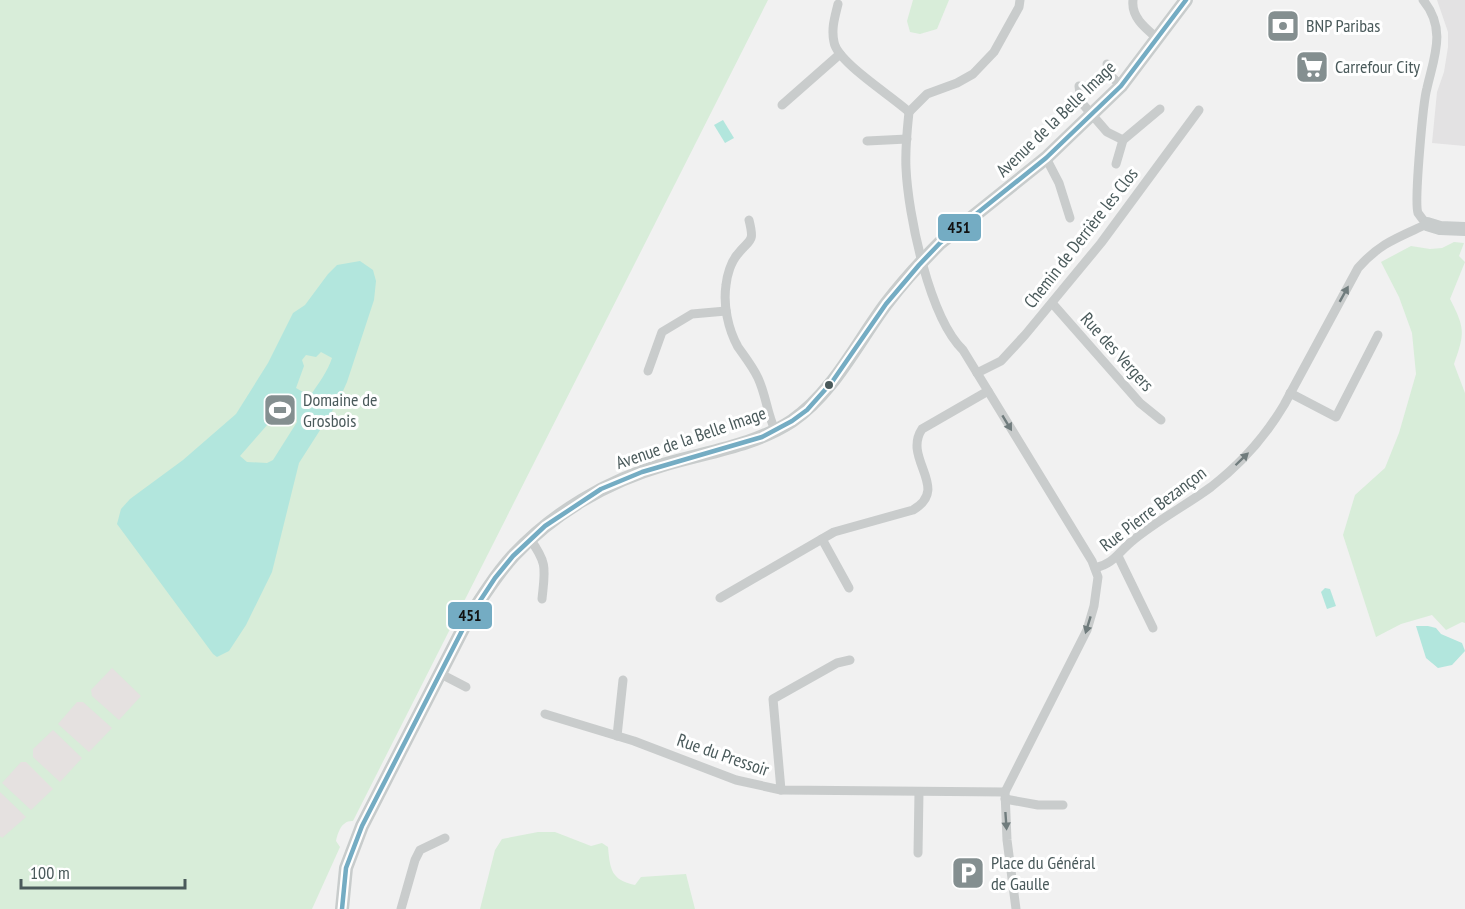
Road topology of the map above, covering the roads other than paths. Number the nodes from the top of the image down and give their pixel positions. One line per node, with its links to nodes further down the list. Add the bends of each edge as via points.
1 (1020, 0): 14 (street, via 1016,15 994,52 973,74 927,94)
2 (1133, 0): 6 (street, via 1139,23)
3 (1186, 0): 6 (street, Avenue de la Belle Image)
4 (1423, 0): 23 (street, via 1434,19 1437,37 1426,90 1419,172 1418,212)
5 (838, 4): 7 (street, via 832,27)
6 (1157, 38): 10 (street, Avenue de la Belle Image)
7 (840, 54): 11 (street); 14 (street)
8 (1107, 64): 10 (street, via 1111,76)
9 (1079, 86): 15 (street, via 1080,102)
10 (1121, 86): 15 (street, Avenue de la Belle Image)
11 (782, 105)
12 (1160, 109): 17 (street)
13 (1199, 110): 26 (street, Chemin de Derrière les Clos)
14 (909, 112): 16 (street)
15 (1091, 114): 17 (street, via 1107,132); 19 (street, Avenue de la Belle Image)
16 (907, 139): 18 (street); 25 (street, via 908,187)
17 (1123, 140): 20 (street)
18 (867, 141)
19 (1046, 158): 21 (street); 25 (street, Avenue de la Belle Image)
20 (1116, 164)
21 (1070, 218)
22 (749, 220): 27 (street, via 750,242 731,265)
23 (1427, 224): 24 (street); 32 (street, Rue Pierre Bezançon, one-way to 23, via 1358,268 1386,242)
24 (1465, 229)
25 (923, 261): 30 (street, via 941,316); 34 (street, Avenue de la Belle Image, via 828,386 792,420)
26 (1052, 303): 30 (street, Chemin de Derrière les Clos, via 1001,361); 33 (street, Rue des Vergers, via 1140,403)
27 (726, 310): 29 (street, via 692,314 662,332); 34 (street, via 730,330 758,376)
28 (1378, 335): 32 (street, via 1336,417)
29 (648, 371)
30 (976, 373): 31 (street)
31 (988, 391): 36 (street, via 922,429 916,437 916,450 928,485 928,496 921,506 842,529); 38 (street, one-way to 38)
32 (1290, 393): 37 (street, Rue Pierre Bezançon, one-way to 32, via 1131,542 1232,470 1271,427)
33 (1161, 420)
34 (775, 430): 35 (street, Avenue de la Belle Image, via 745,443 636,474 579,502)
35 (530, 539): 41 (street, via 543,557); 44 (street, Avenue de la Belle Image, via 486,590)
36 (822, 539): 39 (street); 40 (street)
37 (1119, 555): 38 (street, Rue Pierre Bezançon); 42 (street)
38 (1095, 568): 51 (street, Rue Pierre Bezançon, one-way to 51, via 1097,585 1087,630)
39 (849, 588)
40 (720, 598)
41 (542, 599)
42 (1153, 628)
43 (850, 660): 49 (street, via 837,663 773,699)
44 (440, 673): 46 (street); 55 (street, Avenue de la Belle Image, via 362,826 346,868)
45 (623, 680): 48 (street)
46 (466, 687)
47 (545, 714): 48 (street, Rue du Pressoir)
48 (617, 736): 49 (street, Rue du Pressoir, via 736,780)
49 (781, 790): 50 (street, Rue du Pressoir)
50 (919, 792): 51 (street, Rue du Pressoir); 54 (street)
51 (1005, 796): 52 (street, Rue du Pressoir, via 1038,805); 57 (street, Rue Pierre Bezançon, one-way to 57)
52 (1063, 805)
53 (445, 838): 56 (street, via 420,850)
54 (918, 853)
55 (342, 909)
56 (401, 909)
57 (1016, 909)

